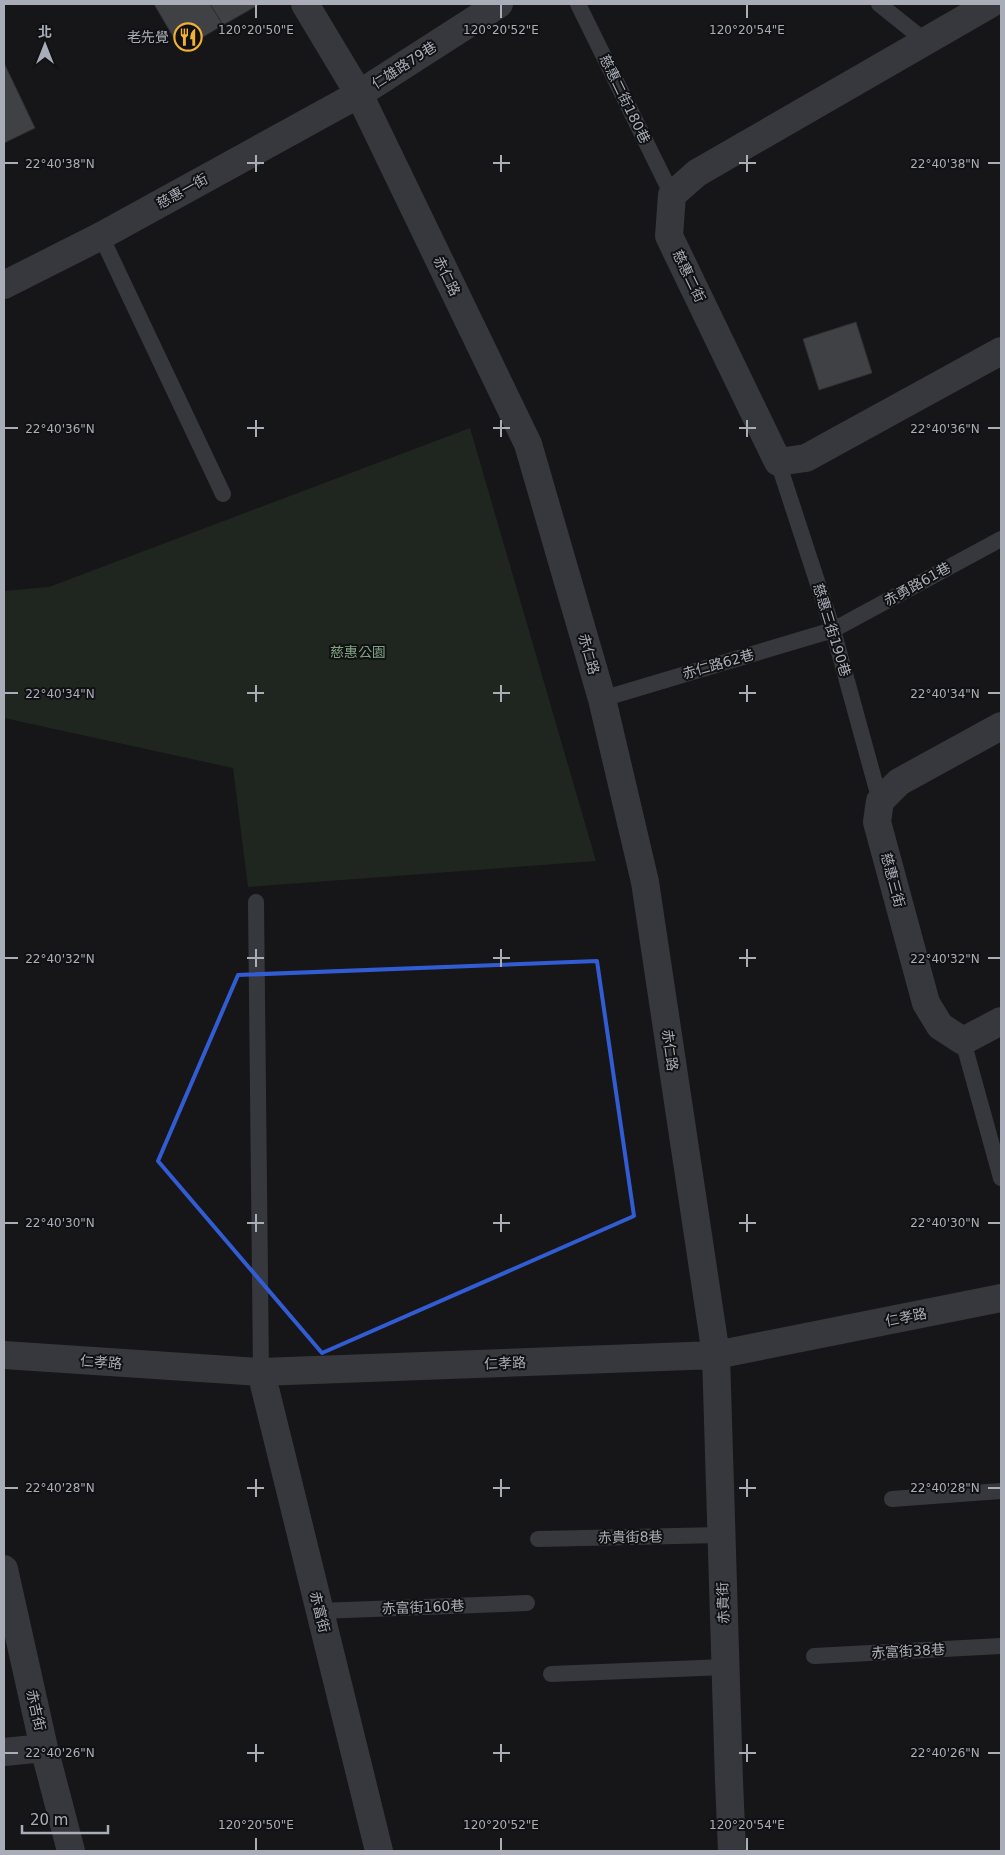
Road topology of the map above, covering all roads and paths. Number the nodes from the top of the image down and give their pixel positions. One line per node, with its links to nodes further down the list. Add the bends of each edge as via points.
1 (304, 4): 9 (street, 赤仁路)
2 (499, 4): 9 (street, 仁雄路79巷)
3 (578, 4): 10 (lane, 慈惠二街180巷)
4 (879, 4): 8 (lane)
5 (990, 4): 8 (street)
6 (996, 4): 7 (street)
7 (1001, 12)
8 (924, 40): 10 (street, via 697,173)
9 (359, 94): 11 (street, 慈惠一街); 18 (street, 赤仁路, via 528,444)
10 (672, 195): 14 (street, 慈惠二街, via 669,236)
11 (101, 236): 12 (street, 慈惠一街); 15 (lane)
12 (4, 285)
13 (1001, 351): 14 (street, via 806,458)
14 (778, 462): 17 (lane, 慈惠三街190巷)
15 (223, 494)
16 (1001, 538): 17 (lane, 赤勇路61巷)
17 (833, 630): 18 (lane, 赤仁路62巷); 20 (lane, 慈惠三街190巷)
18 (602, 698): 26 (street, 赤仁路, via 645,882)
19 (1001, 726): 20 (street, via 899,782)
20 (880, 801): 23 (street, 慈惠三街, via 877,822 926,1003 940,1026)
21 (256, 902): 28 (lane)
22 (1001, 1021): 23 (street)
23 (963, 1041): 24 (lane)
24 (1001, 1178)
25 (1001, 1298): 26 (street, 仁孝路)
26 (716, 1355): 28 (street, 仁孝路); 31 (street, 赤貴街)
27 (4, 1356): 28 (street, 仁孝路)
28 (261, 1372): 36 (street, 赤富街)
29 (1001, 1491): 30 (lane)
30 (892, 1499)
31 (721, 1535): 32 (lane, 赤貴街8巷); 39 (street, 赤貴街)
32 (538, 1539)
33 (4, 1569): 34 (street, 赤吉街)
34 (8, 1602): 41 (street, 赤吉街)
35 (527, 1603): 36 (lane, 赤富街160巷)
36 (320, 1611): 44 (street, 赤富街)
37 (1001, 1646): 38 (lane, 赤富街38巷)
38 (814, 1656)
39 (725, 1667): 40 (lane); 45 (street, 赤貴街)
40 (551, 1674)
41 (44, 1748): 42 (street); 43 (street, 赤吉街)
42 (4, 1752)
43 (70, 1851)
44 (379, 1851)
45 (732, 1851)

